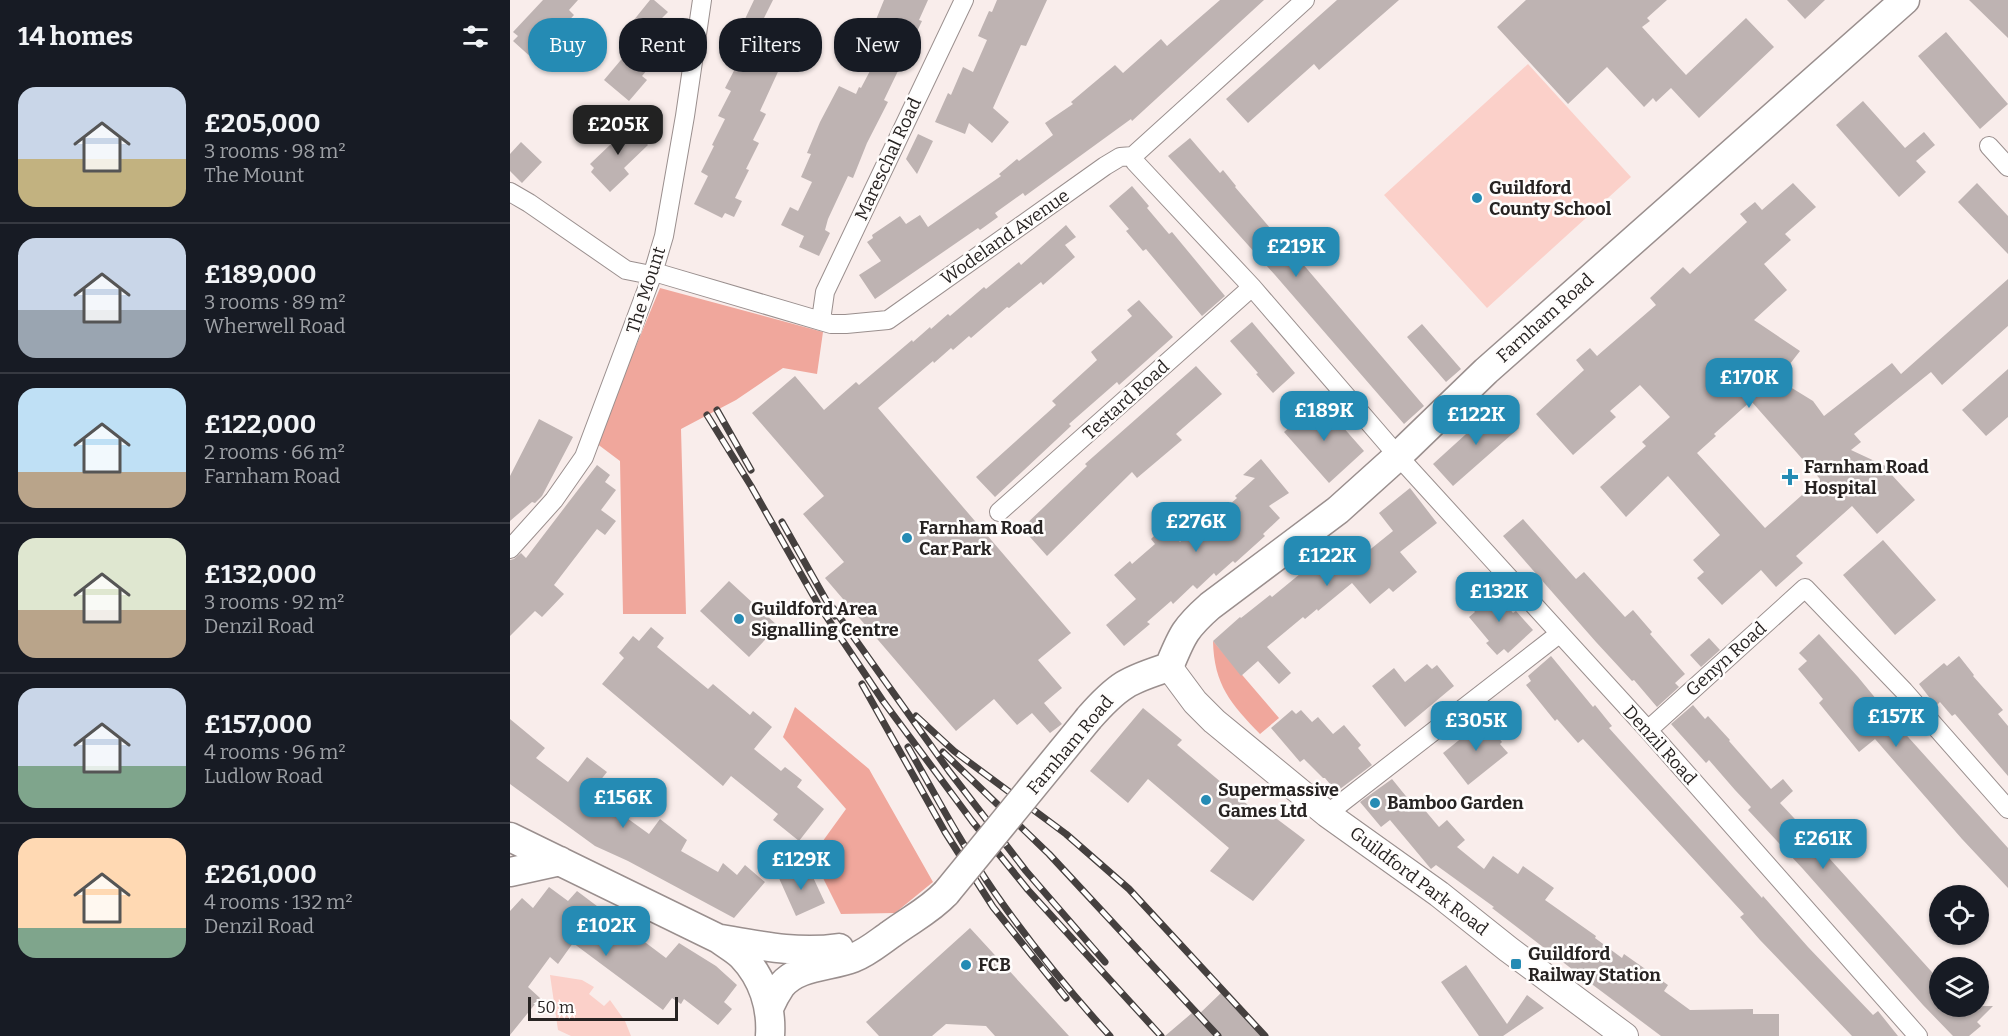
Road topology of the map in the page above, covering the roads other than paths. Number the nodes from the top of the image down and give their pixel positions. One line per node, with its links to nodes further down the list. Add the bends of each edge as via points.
1 (702, 0): 9 (street, The Mount, via 664,236)
2 (964, 0): 11 (street, Mareschal Road, via 825,292)
3 (1305, 0): 6 (street, Wodeland Avenue)
4 (1905, 0): 12 (main road, Farnham Road, via 1473,383)
5 (1989, 146): 7 (street)
6 (1132, 156): 10 (street, Denzil Road); 11 (street, Wodeland Avenue, via 1120,157 1105,166 888,320 846,324)
7 (2008, 167)
8 (510, 192): 9 (street, Wodeland Avenue, via 626,270)
9 (653, 273): 11 (street, Wodeland Avenue); 14 (street, The Mount, via 584,457 554,500)
10 (1252, 287): 12 (street, Denzil Road); 13 (street, Testard Road)
11 (821, 320)
12 (1398, 456): 15 (street, Denzil Road); 16 (main road, Farnham Road, via 1338,510 1191,623)
13 (999, 512)
14 (510, 549)
15 (1559, 634): 17 (street, Denzil Road); 19 (street)
16 (1169, 667): 19 (street, Guildford Park Road, via 1214,721); 23 (main road, Farnham Road, bridge, via 1135,678 1109,695 946,893)
17 (1648, 730): 18 (street, Genyn Road, via 1805,588 1904,691); 27 (street, Denzil Road)
18 (2008, 809)
19 (1327, 814): 26 (street, Guildford Park Road)
20 (510, 837): 21 (main road)
21 (560, 861): 22 (main road); 24 (main road)
22 (510, 872)
23 (893, 933): 24 (main road, via 863,944 819,951); 25 (main road, Farnham Road, via 852,958 790,977 781,986)
24 (719, 939): 25 (main road, via 742,956 757,976)
25 (774, 1025)
26 (1625, 1036)
27 (1918, 1036)

